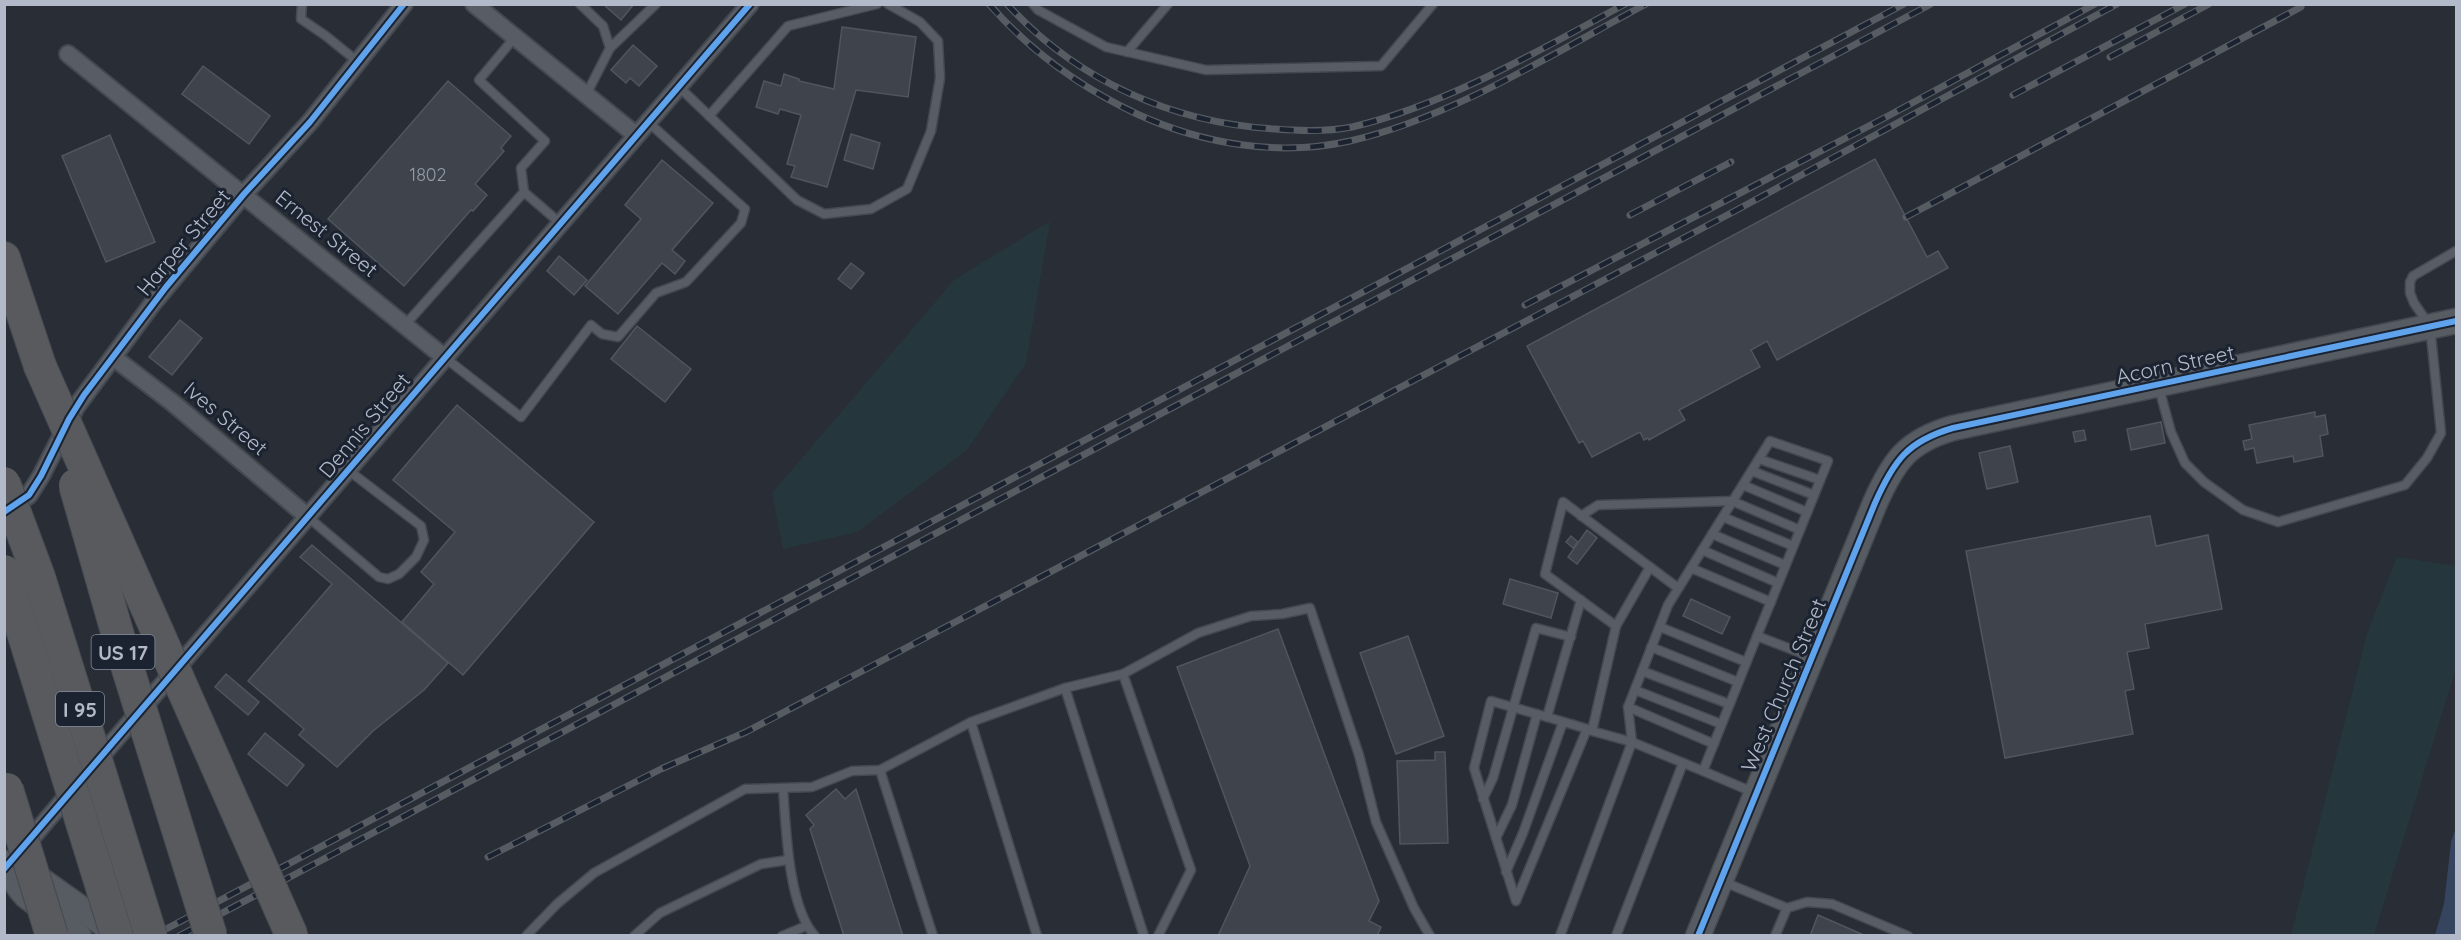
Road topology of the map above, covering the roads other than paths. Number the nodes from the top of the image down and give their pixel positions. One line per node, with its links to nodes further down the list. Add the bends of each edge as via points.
1 (302, 4): 16 (lane, via 301,19)
2 (404, 4): 16 (street, Harper Street)
3 (474, 4): 12 (street)
4 (580, 4): 13 (lane, via 603,26)
5 (656, 4): 13 (lane)
6 (750, 4): 17 (street, Dennis Street)
7 (877, 4): 19 (lane, via 788,26)
8 (888, 4): 19 (lane, via 920,22 938,41 940,78 931,131 907,189 871,208 824,214 796,200)
9 (1033, 4): 14 (lane, via 1106,47)
10 (1168, 4): 14 (lane)
11 (1433, 4): 14 (lane, via 1381,66 1206,70)
12 (514, 37): 18 (street); 22 (lane, via 479,81 545,141 521,168)
13 (610, 48): 18 (lane)
14 (1126, 52)
15 (68, 54): 23 (street, Ernest Street)
16 (358, 62): 23 (street, Harper Street)
17 (678, 87): 19 (lane); 20 (street, Dennis Street)
18 (586, 95): 21 (street)
19 (709, 116)
20 (648, 122): 21 (street, Dennis Street); 31 (lane, via 745,209 741,223 686,282 656,293 618,337 602,334 591,325 521,417)
21 (636, 135): 24 (street, Dennis Street)
22 (524, 192): 24 (lane); 28 (lane)
23 (244, 194): 28 (street, Ernest Street); 30 (street, Harper Street)
24 (560, 223): 31 (street, Dennis Street)
25 (2457, 251): 29 (lane, via 2413,276 2410,282 2414,303)
26 (4, 258): 32 (highway, US 17)
27 (2457, 321): 29 (street, Acorn Street)
28 (405, 325): 31 (street, Ernest Street)
29 (2430, 327): 33 (street, Acorn Street); 33 (lane, via 2441,433 2427,458 2405,485 2278,522 2243,510 2185,463 2171,432)
30 (113, 357): 43 (street, Harper Street, via 76,407 29,495); 45 (street, Ives Street, via 173,402)
31 (444, 357): 36 (street, Dennis Street)
32 (40, 366): 103 (highway, US 17, bridge); 104 (highway, bridge)
33 (2158, 384): 34 (street, Acorn Street, via 1953,428)
34 (1905, 451): 65 (street, West Church Street, via 1879,492)
35 (1759, 459): 37 (lane); 38 (lane); 38 (lane, via 1770,441 1809,454 1828,461)
36 (348, 470): 45 (street, Dennis Street); 45 (lane, via 421,526 424,540 416,556 399,574 388,579 379,577)
37 (1752, 471): 40 (lane); 41 (lane)
38 (1820, 480): 41 (lane)
39 (4, 483): 102 (highway, I 95, bridge, via 39,577)
40 (1743, 486): 42 (lane); 44 (lane)
41 (1814, 495): 44 (lane)
42 (1732, 501): 46 (lane, via 1598,505); 47 (lane); 48 (lane)
43 (4, 512)
44 (1807, 512): 48 (lane)
45 (308, 516): 92 (street, Dennis Street)
46 (1581, 516): 53 (lane); 58 (lane, via 1563,502 1545,574)
47 (1723, 517): 49 (lane); 50 (lane)
48 (1800, 530): 50 (lane)
49 (1712, 534): 51 (lane); 52 (lane)
50 (1793, 546): 52 (lane)
51 (1702, 550): 54 (lane); 56 (lane)
52 (1785, 565): 56 (lane)
53 (1650, 567): 57 (lane); 60 (lane)
54 (1691, 568): 57 (lane); 59 (lane)
55 (4, 571): 101 (highway, I 95, bridge)
56 (1778, 584): 59 (lane)
57 (1678, 588): 61 (lane)
58 (1581, 600): 60 (lane); 63 (lane)
59 (1771, 602): 62 (lane)
60 (1616, 626): 80 (lane)
61 (1660, 627): 64 (lane); 66 (lane)
62 (1757, 636): 65 (lane); 66 (lane)
63 (1571, 637): 73 (lane, via 1536,628); 76 (lane)
64 (1651, 647): 67 (lane); 69 (lane)
65 (1812, 657): 88 (street, West Church Street)
66 (1746, 662): 69 (lane)
67 (1642, 671): 71 (lane); 72 (lane)
68 (1123, 674): 70 (lane); 111 (lane, via 1191,870); 112 (lane, via 1198,633 1251,616 1310,608 1359,755 1376,822)
69 (1738, 682): 72 (lane)
70 (1065, 688): 77 (lane); 110 (lane)
71 (1635, 690): 74 (lane); 79 (lane)
72 (1729, 704): 79 (lane)
73 (1514, 707): 75 (lane); 89 (lane); 89 (lane, via 1491,701 1474,768)
74 (1628, 707): 81 (lane); 82 (lane)
75 (1537, 714): 76 (lane); 90 (lane, via 1512,804)
76 (1547, 717): 78 (lane)
77 (971, 722): 84 (lane); 109 (lane)
78 (1563, 722): 80 (lane); 93 (lane)
79 (1721, 724): 82 (lane)
80 (1589, 730): 81 (lane); 93 (lane, via 1516,901)
81 (1632, 742): 83 (lane); 113 (lane)
82 (1714, 744): 85 (lane)
83 (1683, 763): 85 (lane); 114 (lane)
84 (880, 770): 87 (lane, via 852,771 813,787); 108 (lane)
85 (1703, 771): 88 (lane)
86 (6, 785): 98 (highway, bridge); 99 (highway, bridge)
87 (783, 788): 91 (lane); 97 (lane, via 745,789 594,873)
88 (1756, 793): 94 (street, West Church Street)
89 (1483, 799): 90 (lane)
90 (1496, 838): 93 (lane)
91 (788, 860): 96 (lane); 105 (lane, via 761,864 670,908)
92 (5, 866): 100 (street, via 27,897); 101 (street, via 34,875)
93 (1506, 872)
94 (1720, 881): 95 (lane); 115 (street, West Church Street)
95 (1787, 908): 116 (lane); 117 (lane, via 1807,902 1832,904)
96 (806, 926): 106 (lane); 107 (lane)
97 (527, 935)
98 (35, 936)
99 (52, 936)
100 (79, 936)
101 (118, 936)
102 (151, 936)
103 (211, 936)
104 (292, 936)
105 (634, 936)
106 (782, 936)
107 (815, 936)
108 (933, 936)
109 (1037, 936)
110 (1143, 936)
111 (1158, 936)
112 (1430, 936)
113 (1560, 936)
114 (1616, 936)
115 (1698, 936)
116 (1775, 936)
117 (1908, 936)

